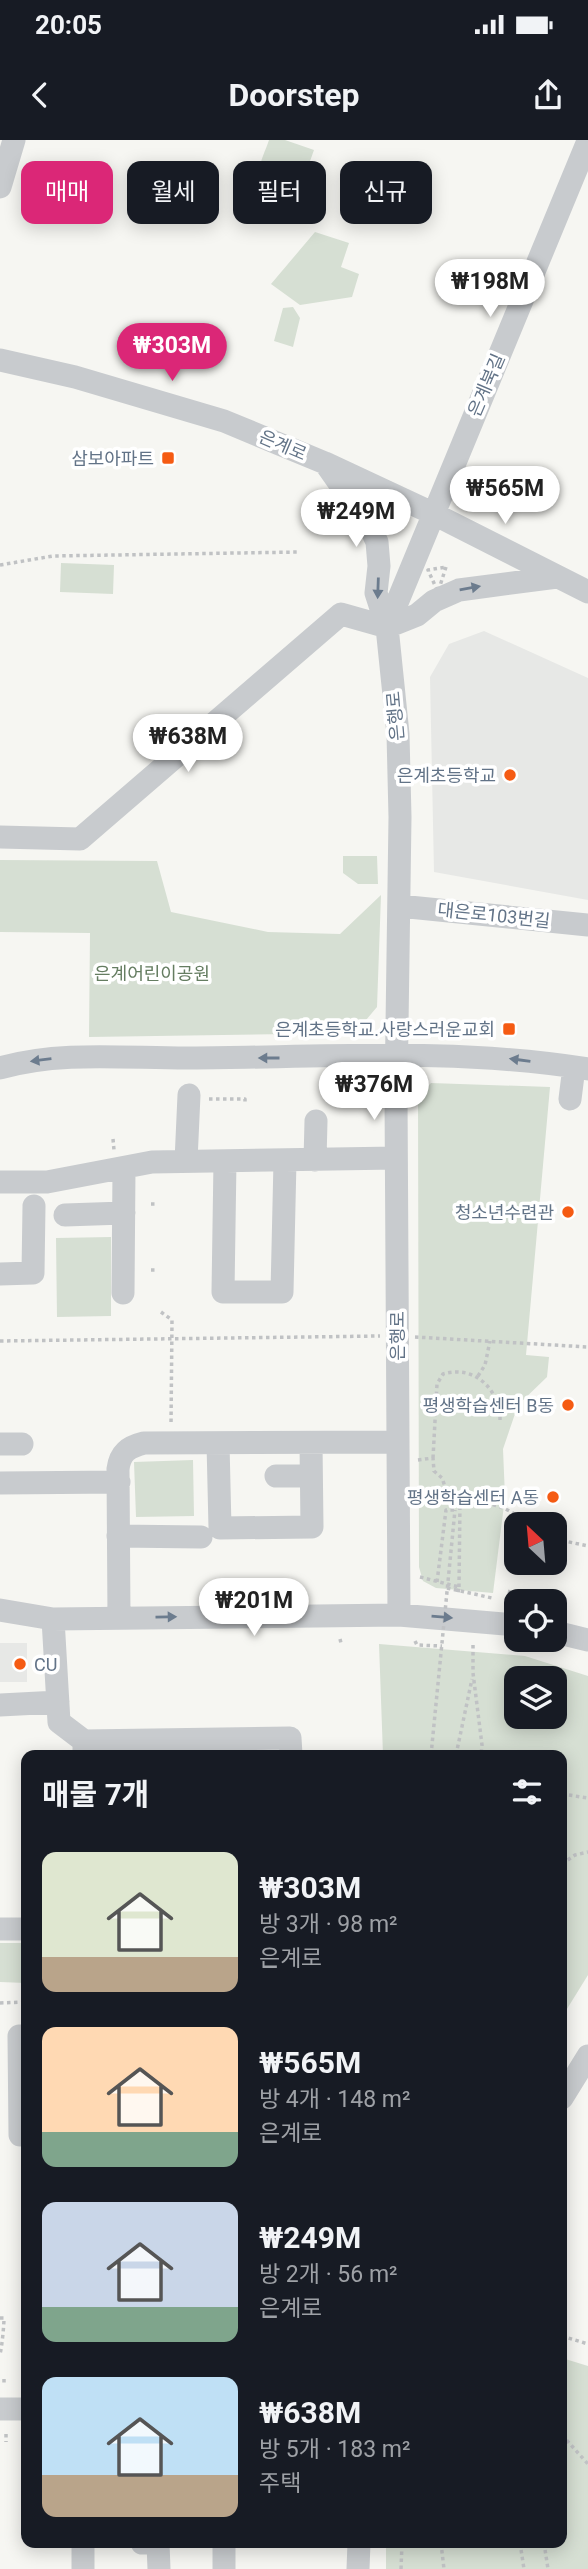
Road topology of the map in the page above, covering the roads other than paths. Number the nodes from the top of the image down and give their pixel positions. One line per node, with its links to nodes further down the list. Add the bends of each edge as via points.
1 (14, 140): 3 (street)
2 (588, 141): 6 (street, 은계북길)
3 (0, 187)
4 (0, 360): 5 (street, 은계로, via 224,421)
5 (325, 463): 6 (street, 은계로); 9 (street, 은행로, one-way to 9, via 377,542 377,598)
6 (432, 513): 7 (street, 은계로); 9 (street, 은계북길)
7 (557, 577): 8 (street, 은계로); 9 (street, one-way to 7, via 459,590)
8 (588, 592)
9 (387, 627): 10 (street, via 341,614 80,839); 11 (street, 은행로, via 398,734)
10 (0, 837)
11 (399, 906): 12 (street, 대은로103번길); 13 (street, 은행로)
12 (588, 925)
13 (396, 1056): 14 (street, one-way to 14, via 64,1058); 15 (street, one-way to 13, via 508,1058); 19 (street, 은행로)
14 (0, 1068)
15 (581, 1068): 17 (street)
16 (195, 1097): 21 (street)
17 (570, 1099)
18 (316, 1121): 20 (street)
19 (396, 1158): 20 (street); 31 (street, 은행로)
20 (315, 1160): 23 (street)
21 (186, 1161): 22 (street); 24 (street)
22 (225, 1161): 23 (street, via 256,1170); 23 (street, via 223,1292 282,1292)
23 (285, 1161)
24 (124, 1168): 25 (street, via 47,1182); 27 (street)
25 (0, 1182)
26 (34, 1206): 29 (street, via 41,1273)
27 (124, 1213): 28 (street); 30 (street)
28 (65, 1215)
29 (0, 1274)
30 (123, 1293)
31 (397, 1442): 33 (street); 41 (street, 은행로)
32 (218, 1443): 33 (street); 35 (street, via 220,1528 312,1527); 36 (street, via 135,1445 119,1459)
33 (311, 1443): 35 (street)
34 (276, 1476): 35 (street)
35 (312, 1476)
36 (119, 1482): 37 (street); 38 (street)
37 (0, 1483)
38 (118, 1536): 39 (street); 42 (street)
39 (201, 1537)
40 (0, 1610): 43 (street)
41 (399, 1615): 42 (street, one-way to 41); 44 (street, one-way to 44)
42 (119, 1618): 43 (street)
43 (52, 1619): 47 (street)
44 (504, 1624)
45 (567, 1635): 46 (street)
46 (588, 1640)
47 (58, 1702): 48 (street); 50 (street, via 59,1722)
48 (0, 1704)
49 (249, 1747): 51 (street); 52 (street, via 290,1738)
50 (84, 1748): 51 (street)
51 (208, 1748)
52 (291, 1750)
53 (0, 1929): 54 (street)
54 (21, 1929)
55 (21, 2036): 58 (street)
56 (588, 2056): 57 (street)
57 (567, 2090)
58 (15, 2135)
59 (0, 2409): 60 (street)
60 (21, 2409)
61 (83, 2548): 64 (street)
62 (158, 2548): 65 (street)
63 (224, 2548): 66 (street)
64 (83, 2569)
65 (159, 2569)
66 (224, 2569)

